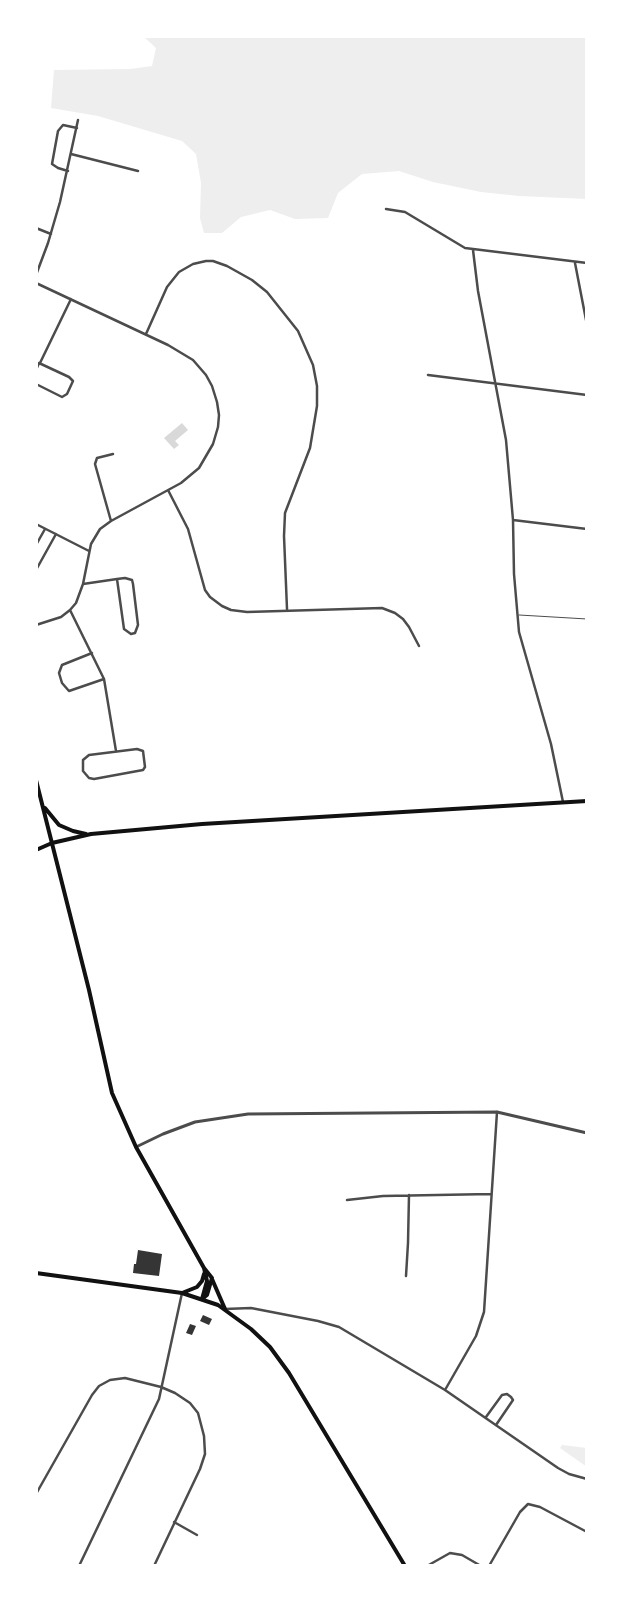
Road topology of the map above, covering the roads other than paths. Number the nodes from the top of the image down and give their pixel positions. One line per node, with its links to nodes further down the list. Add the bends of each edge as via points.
1 (78, 120): 2 (street)
2 (77, 128): 3 (street); 4 (street, via 63,125 58,131 52,164)
3 (71, 154): 4 (street); 5 (street)
4 (68, 170): 8 (street)
5 (138, 171)
6 (386, 209): 9 (street, via 405,212 457,245)
7 (36, 228): 8 (street)
8 (51, 234): 12 (street)
9 (473, 250): 10 (street); 21 (street)
10 (575, 263): 11 (street); 15 (street)
11 (587, 263)
12 (36, 275)
13 (36, 283): 14 (street)
14 (72, 299): 16 (street); 17 (street)
15 (587, 325)
16 (146, 334): 24 (street, via 193,360 208,380 218,406 218,427 209,453 199,468); 37 (street, via 167,287 178,272 193,264 213,261 236,269 260,286 302,337 313,365 318,406 310,448 286,513)
17 (39, 363): 18 (street); 20 (street, via 73,381 62,397)
18 (36, 370)
19 (428, 375): 21 (street)
20 (36, 384)
21 (496, 384): 22 (street); 25 (street, via 506,440)
22 (587, 395)
23 (113, 454): 26 (street, via 98,458 95,464)
24 (168, 490): 26 (street); 37 (street, via 188,529 203,586 210,597 236,611)
25 (513, 520): 29 (street); 38 (street)
26 (111, 521): 32 (street, via 97,532)
27 (36, 524): 28 (street)
28 (45, 528): 30 (street); 31 (street)
29 (587, 529)
30 (56, 534): 32 (street); 33 (street)
31 (36, 545)
32 (89, 551): 35 (street)
33 (36, 570)
34 (116, 579): 34 (street, via 128,578 134,584 138,625 131,634 124,629); 35 (street)
35 (84, 584): 36 (street)
36 (70, 610): 40 (street, via 61,617); 42 (street)
37 (287, 610): 41 (street, via 386,609 407,623)
38 (518, 615): 39 (lane); 47 (street, via 519,632 551,744)
39 (587, 619)
40 (36, 625)
41 (419, 646)
42 (92, 653): 43 (street); 43 (street, via 62,665 59,673 62,683 69,691)
43 (104, 679): 44 (street)
44 (116, 751): 44 (street, via 141,749 145,767 139,771 94,779 86,776 83,771 86,756)
45 (36, 780): 48 (main road)
46 (587, 801): 47 (main road)
47 (563, 802): 49 (main road, via 221,822)
48 (42, 805): 49 (main road, via 59,825); 50 (main road)
49 (91, 834): 50 (main road)
50 (52, 843): 51 (main road); 54 (main road, via 112,1093)
51 (36, 850)
52 (497, 1112): 53 (street); 54 (street, via 234,1115 188,1124); 55 (street)
53 (587, 1134)
54 (136, 1147): 59 (main road)
55 (491, 1194): 56 (street); 65 (street, via 483,1317 473,1343)
56 (409, 1195): 57 (street); 60 (street)
57 (347, 1200)
58 (36, 1273): 61 (main road)
59 (208, 1275): 61 (main road, via 197,1287); 62 (main road); 62 (main road, via 207,1294); 63 (main road)
60 (406, 1276)
61 (182, 1294): 62 (main road); 64 (street)
62 (202, 1299): 63 (main road)
63 (226, 1309): 65 (street, via 253,1308 339,1327); 75 (main road, via 252,1329 280,1360)
64 (161, 1387): 69 (street, via 116,1378 97,1388); 70 (street, via 175,1392 194,1408 201,1420 205,1442 202,1464); 73 (street, via 158,1402)
65 (445, 1390): 66 (street)
66 (486, 1417): 67 (street); 67 (street, via 502,1395 512,1397)
67 (496, 1425): 68 (street, via 558,1468)
68 (587, 1479)
69 (36, 1494)
70 (174, 1522): 72 (street); 74 (street)
71 (587, 1532): 78 (street, via 528,1504 520,1512)
72 (197, 1535)
73 (79, 1566)
74 (154, 1566)
75 (405, 1566)
76 (427, 1566): 77 (street, via 450,1553 462,1555)
77 (481, 1566)
78 (489, 1566)

